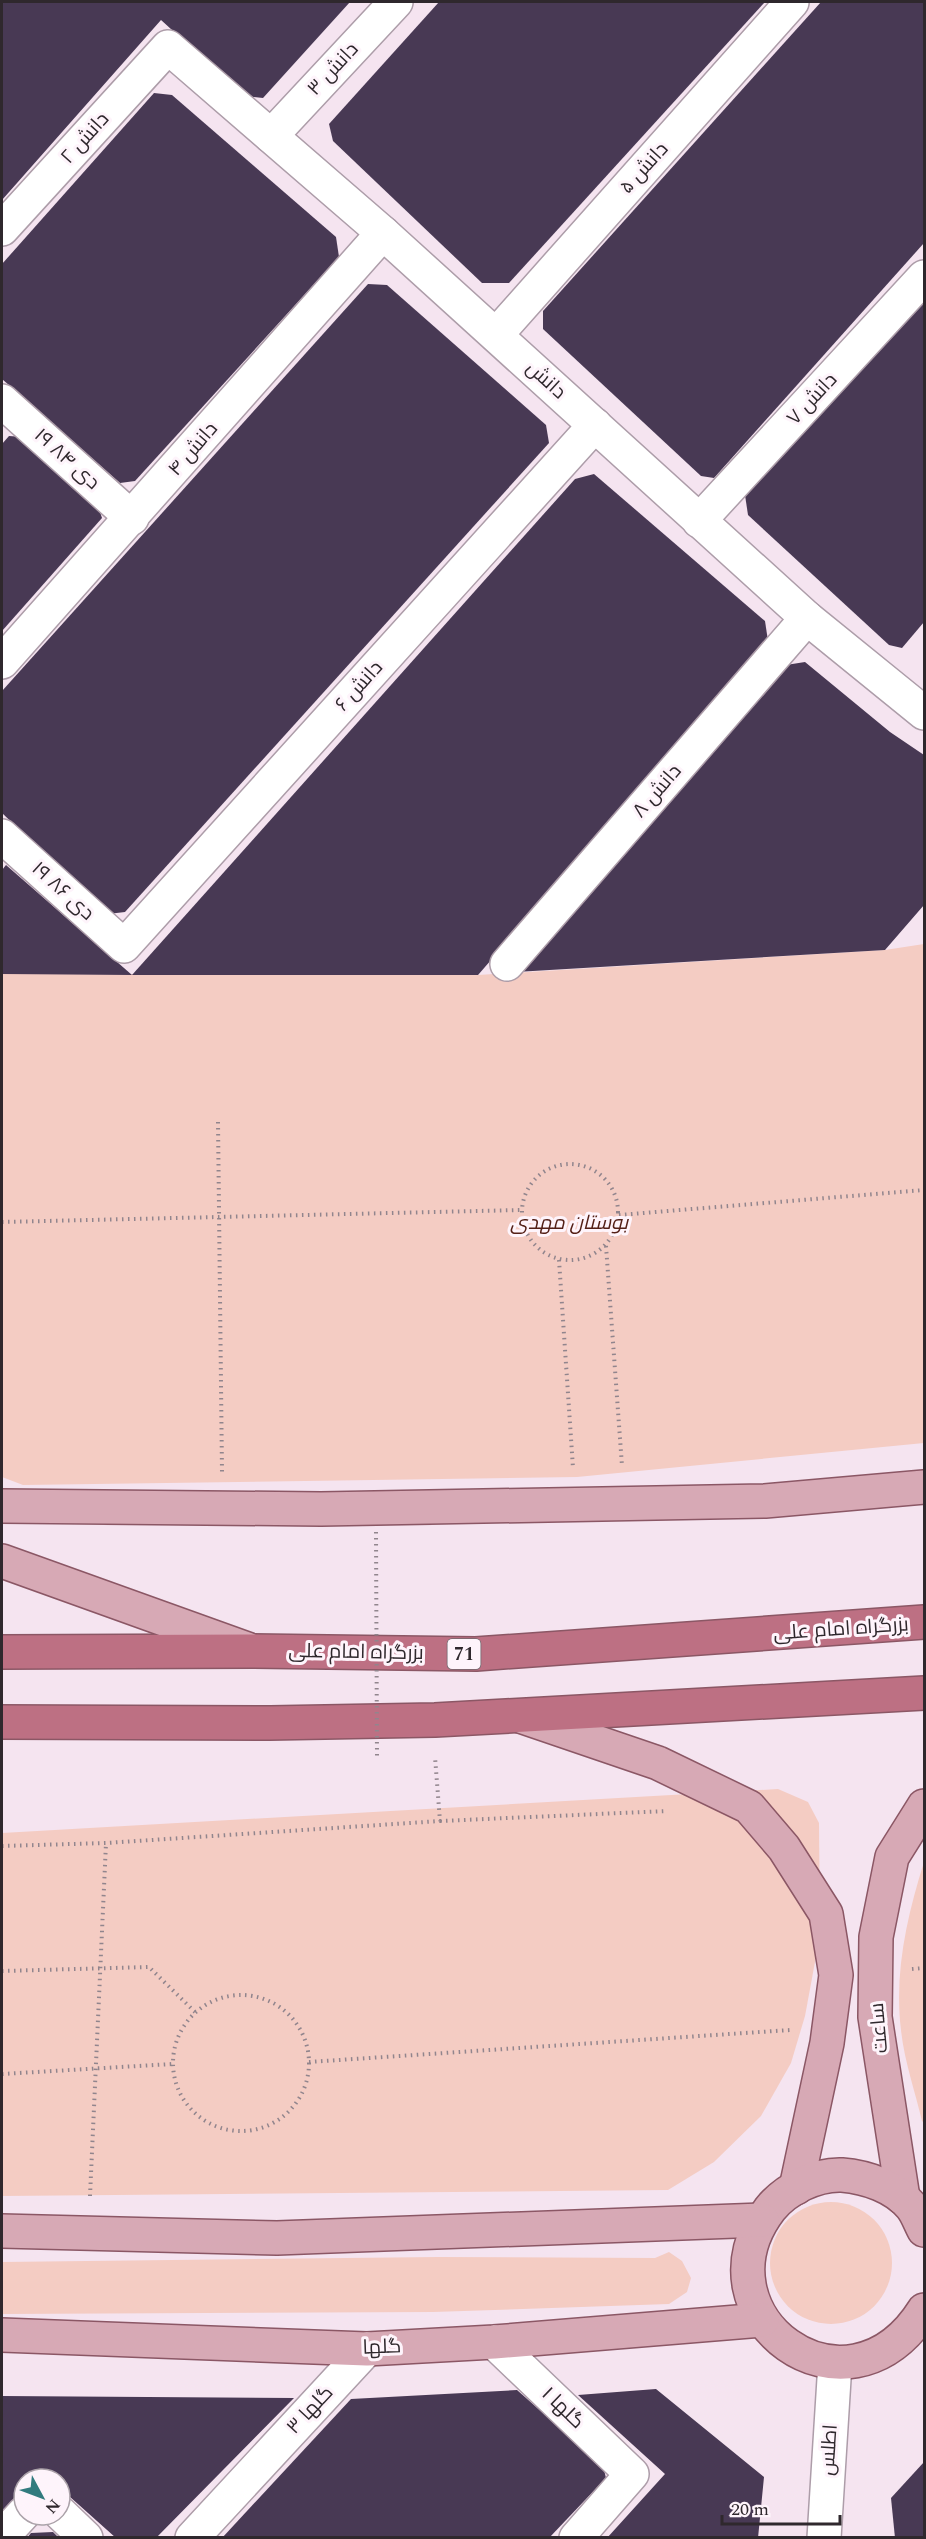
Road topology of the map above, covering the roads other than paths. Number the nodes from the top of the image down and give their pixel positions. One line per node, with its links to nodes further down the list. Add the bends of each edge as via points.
1 (396, 2): 4 (street, دانش ۳)
2 (792, 2): 8 (street, دانش ۵)
3 (168, 47): 4 (street, دانش); 5 (street, ۲ دانش)
4 (271, 136): 6 (street, دانش)
5 (2, 229)
6 (383, 233): 8 (street, دانش); 11 (street, دانش ۴)
7 (924, 277): 12 (street, دانش ۷)
8 (496, 335): 10 (street, دانش)
9 (5, 410): 11 (street, ۱۹ دی ۸۴)
10 (595, 425): 12 (street, دانش); 17 (street, ۶ دانش)
11 (132, 518): 14 (street, دانش ۴)
12 (699, 521): 13 (street, دانش)
13 (807, 618): 15 (street, دانش); 18 (street, دانش ۸)
14 (2, 662)
15 (924, 713)
16 (2, 836): 17 (street, ۱۹ دی ۸۶)
17 (124, 946)
18 (507, 964)
19 (924, 1487): 20 (main road, via 765,1501 321,1509)
20 (2, 1506)
21 (2, 1561): 23 (main road)
22 (924, 1622): 23 (highway, بزرگراه امام علی / 71, via 477,1654)
23 (252, 1651): 24 (highway, بزرگراه امام علی / 71)
24 (2, 1652)
25 (924, 1693): 26 (highway)
26 (520, 1716): 27 (highway, via 270,1724); 29 (main road, via 658,1762 749,1807 784,1848 826,1914 836,1975 829,2028)
27 (2, 1722)
28 (924, 1806): 30 (main road, ساعت, via 892,1857 876,1937 875,2017)
29 (795, 2188): 30 (main road, via 840,2175 884,2186); 31 (main road)
30 (916, 2211)
31 (762, 2220): 32 (main road, via 277,2238); 33 (main road, via 751,2244 748,2270 751,2296)
32 (2, 2231)
33 (762, 2320): 36 (main road, گلها); 38 (main road, via 793,2350)
34 (920, 2324): 38 (main road, via 889,2349 863,2361)
35 (2, 2335): 37 (main road, گلها)
36 (494, 2342): 37 (main road, گلها); 42 (street, گلها ۱, via 632,2474)
37 (367, 2349): 41 (street, گلها ۳)
38 (835, 2363): 43 (street, اطلس)
39 (72, 2525): 40 (street)
40 (86, 2538)
41 (192, 2538)
42 (576, 2538)
43 (824, 2538)

